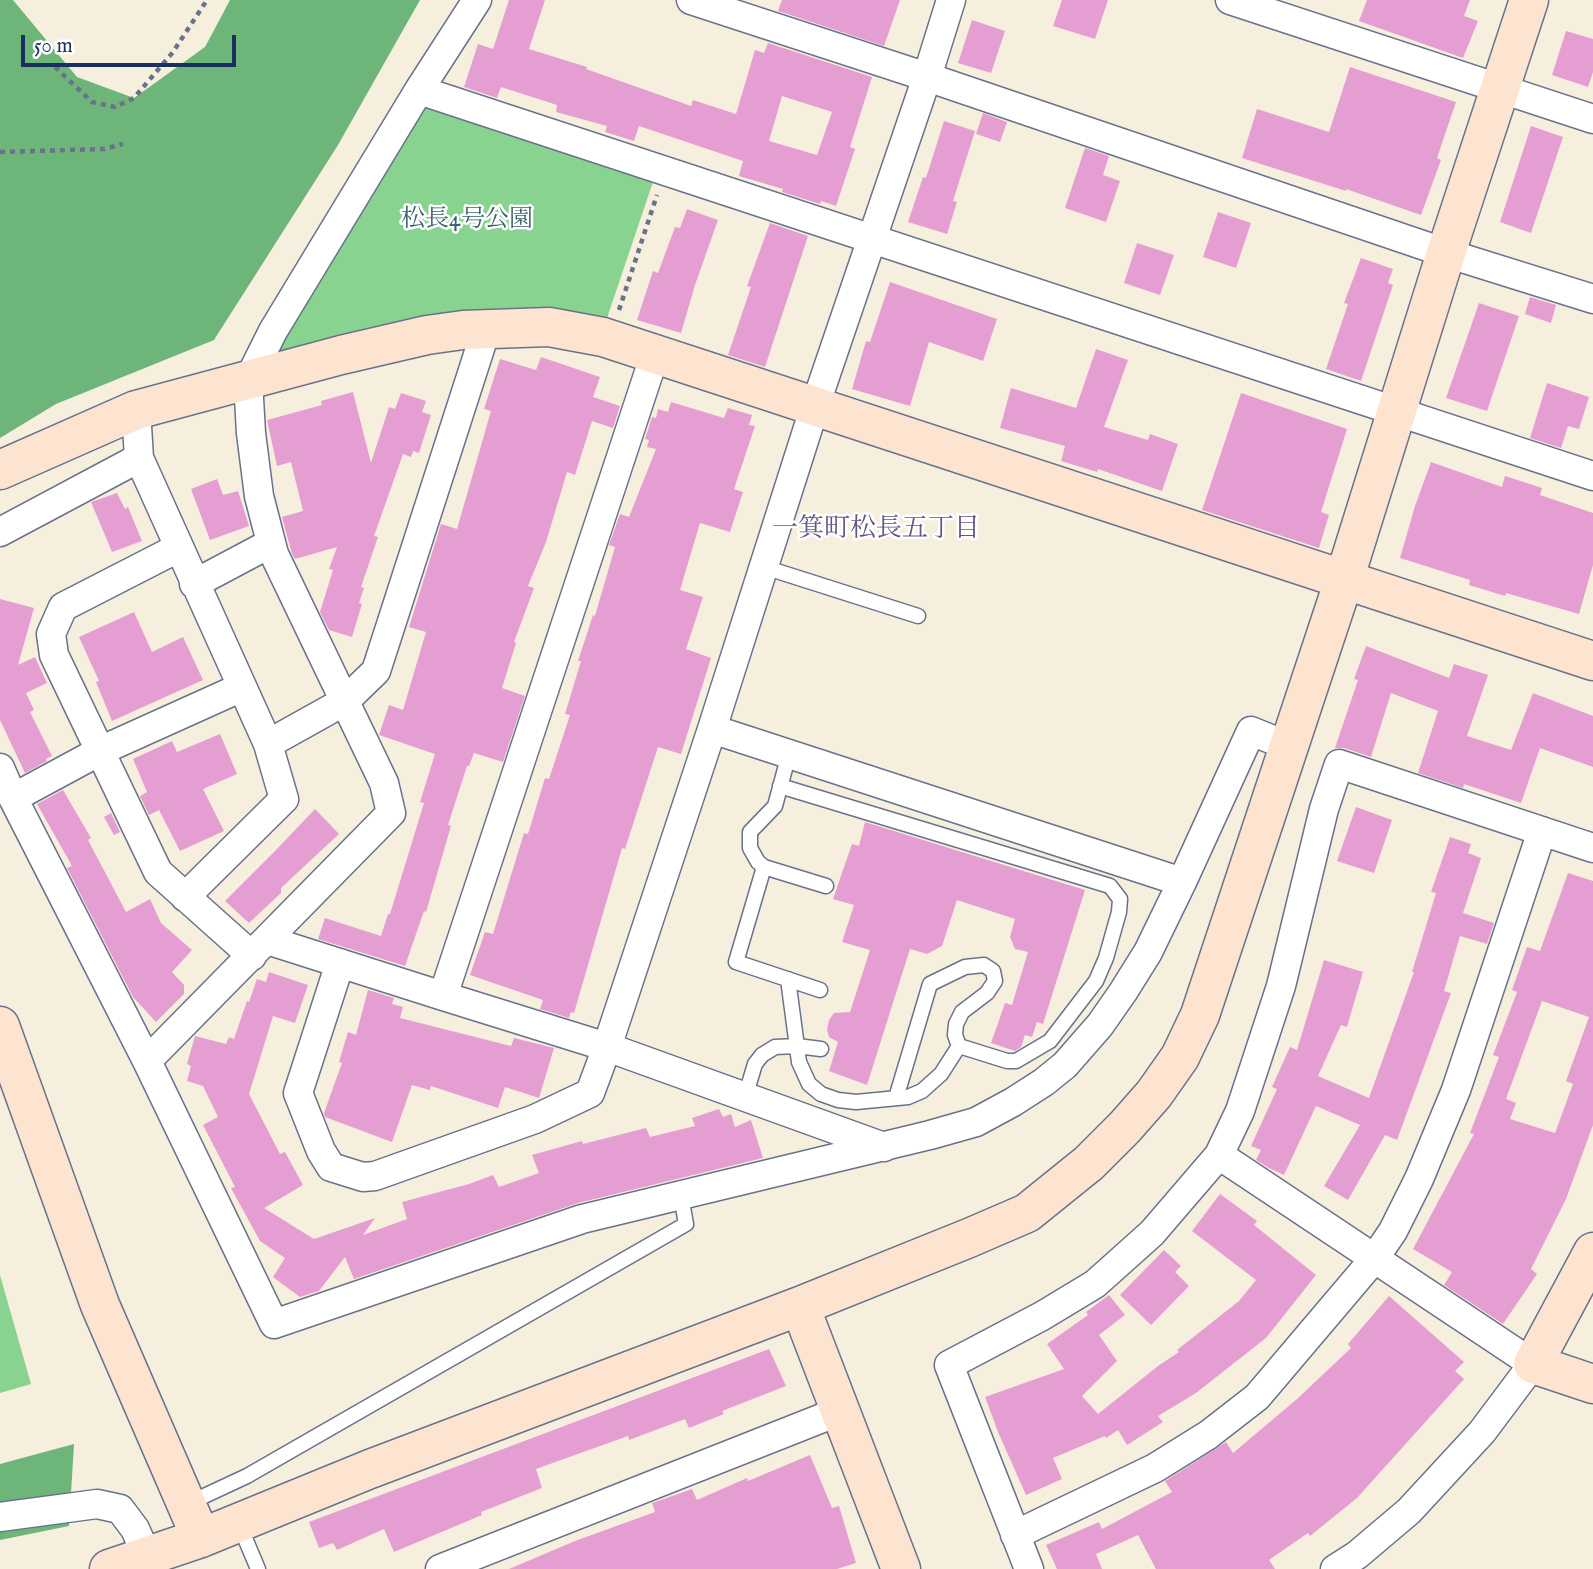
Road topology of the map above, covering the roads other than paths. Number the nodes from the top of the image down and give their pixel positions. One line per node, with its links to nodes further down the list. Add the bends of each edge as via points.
1 (477, 0): 8 (street)
2 (691, 0): 6 (street)
3 (951, 0): 6 (street)
4 (1230, 0): 7 (street)
5 (1529, 0): 7 (street)
6 (927, 77): 10 (street); 11 (street)
7 (1499, 89): 9 (street); 11 (street)
8 (419, 90): 10 (street); 15 (street, via 273,331)
9 (1593, 119)
10 (872, 240): 16 (street); 18 (street)
11 (1446, 253): 12 (street); 18 (street)
12 (1593, 299)
13 (486, 330): 14 (street, via 549,327); 15 (street, via 427,335); 31 (street, via 376,671)
14 (655, 354): 16 (street); 50 (street)
15 (248, 382): 17 (street); 23 (street, via 259,496)
16 (815, 406): 25 (street); 26 (street)
17 (136, 410): 19 (street); 20 (street)
18 (1395, 412): 21 (street); 26 (street)
19 (139, 457): 22 (street); 24 (street)
20 (0, 470)
21 (1593, 476)
22 (0, 532)
23 (271, 544): 27 (street); 31 (street)
24 (178, 548): 27 (street); 35 (street, via 63,607 51,634 54,655)
25 (764, 567): 28 (lane); 32 (street)
26 (1344, 580): 29 (street); 34 (street)
27 (194, 584): 30 (street)
28 (918, 616)
29 (1593, 661)
30 (242, 687): 33 (street); 35 (street)
31 (345, 701): 33 (street); 46 (street, via 384,783 391,813)
32 (712, 729): 36 (street); 54 (street)
33 (268, 744): 45 (street, via 284,799)
34 (1288, 746): 43 (street, via 1251,731); 64 (street, via 1200,1015 1180,1057 1154,1094 1089,1163 1027,1213)
35 (100, 751): 39 (street); 45 (street, via 158,872)
36 (789, 754): 38 (lane); 43 (street)
37 (0, 768): 39 (street)
38 (780, 786): 42 (lane, via 775,806 750,832 750,848); 53 (lane, via 1110,886 1119,899 1119,912 1096,981 1050,1041 1016,1061)
39 (13, 798): 56 (street)
40 (1542, 831): 41 (street); 60 (street, via 1339,764 1281,986 1240,1111); 63 (street, via 1456,1090 1419,1180)
41 (1593, 848)
42 (764, 867): 44 (lane); 48 (lane, via 736,962)
43 (1182, 882): 59 (street, via 1124,992 1065,1065 976,1122)
44 (826, 886)
45 (185, 897): 46 (street)
46 (260, 948): 47 (street); 56 (street)
47 (340, 963): 50 (street); 54 (street, via 298,1093 321,1151 331,1167 347,1174 375,1176 535,1119 590,1093)
48 (788, 979): 49 (lane); 52 (lane)
49 (820, 990)
50 (443, 996): 54 (street)
51 (0, 1026): 69 (street, via 100,1306)
52 (797, 1046): 55 (lane); 57 (lane, via 775,1048 762,1055); 58 (lane, via 809,1084 821,1094 856,1102)
53 (959, 1046): 58 (lane, via 941,1074 922,1091); 58 (lane, via 955,1035 962,1012 995,981 993,971 984,965 965,967 930,984)
54 (607, 1047): 57 (street)
55 (821, 1049)
56 (147, 1061): 61 (street, via 274,1324 582,1219)
57 (745, 1097): 59 (street)
58 (896, 1098)
59 (884, 1147): 61 (street)
60 (1219, 1155): 63 (street); 71 (street, via 1152,1233 1094,1284 949,1365)
61 (681, 1196): 69 (lane, via 686,1224 247,1476)
62 (1593, 1252): 65 (street)
63 (1374, 1259): 65 (street); 71 (street, via 1257,1397 1208,1435 1155,1468)
64 (800, 1306): 67 (street); 70 (street)
65 (1533, 1364): 66 (street); 78 (street, via 1482,1432 1409,1511)
66 (1593, 1384)
67 (840, 1411): 75 (street); 76 (street)
68 (0, 1517): 72 (street, via 97,1504 120,1509)
69 (194, 1521): 70 (street); 72 (street)
70 (239, 1522): 74 (lane)
71 (1016, 1535): 77 (street)
72 (147, 1556): 73 (street)
73 (109, 1569)
74 (258, 1569)
75 (440, 1569)
76 (901, 1569)
77 (1029, 1569)
78 (1335, 1569)

